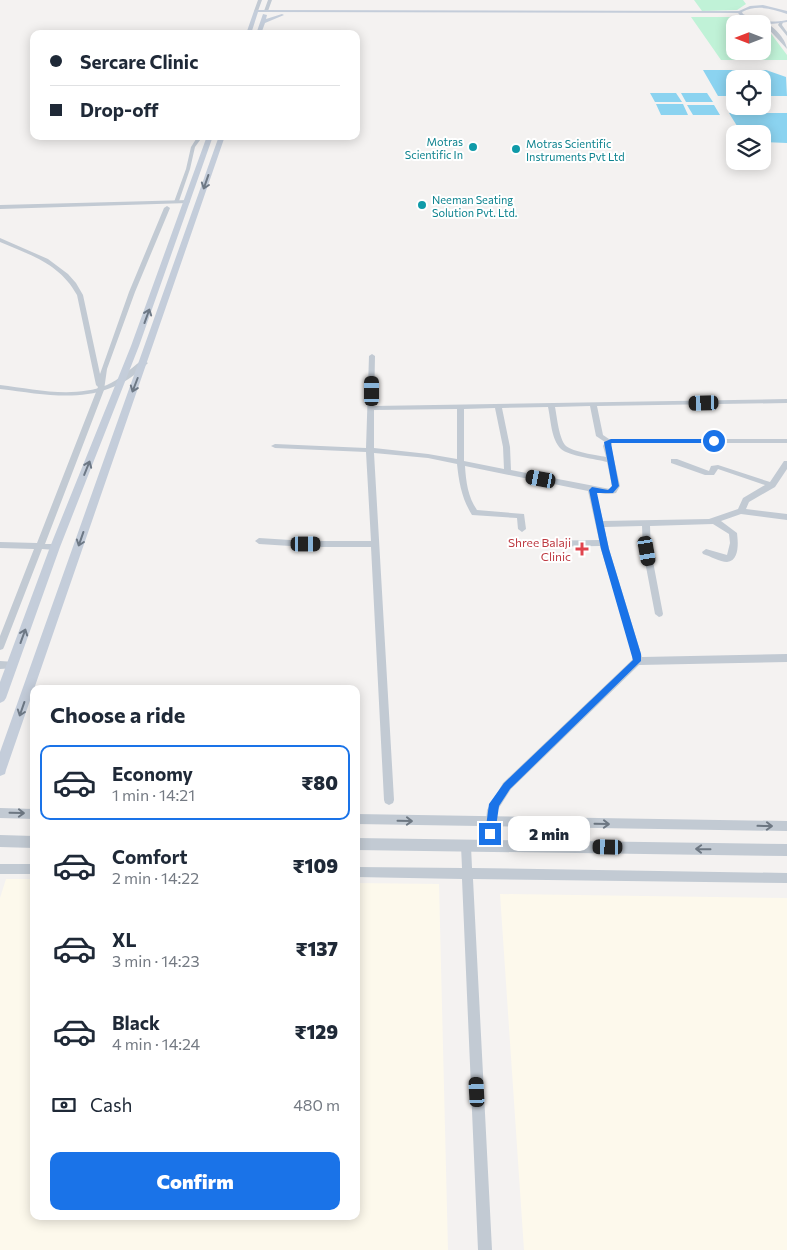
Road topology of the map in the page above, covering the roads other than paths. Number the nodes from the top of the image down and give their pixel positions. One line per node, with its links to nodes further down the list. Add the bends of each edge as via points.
1 (260, 0): 7 (street)
2 (760, 0): 6 (main road)
3 (749, 1): 5 (main road)
4 (267, 7): 7 (main road); 8 (main road); 8 (main road); 14 (main road)
5 (752, 7): 6 (main road); 9 (main road)
6 (768, 7): 10 (main road)
7 (255, 12): 17 (main road)
8 (287, 12): 9 (main road); 12 (main road); 14 (main road)
9 (740, 12): 11 (main road)
10 (786, 12)
11 (742, 15)
12 (726, 18)
13 (784, 21): 15 (main road); 19 (street, via 780,25)
14 (262, 22): 18 (main road)
15 (771, 22)
16 (771, 27): 20 (street)
17 (249, 30)
18 (259, 30)
19 (787, 35)
20 (787, 48)
21 (198, 140): 24 (street)
22 (209, 140): 25 (main road)
23 (221, 140): 31 (main road, one-way to 31)
24 (176, 201): 25 (street); 26 (street)
25 (187, 204): 27 (street); 30 (main road, one-way to 25)
26 (0, 207)
27 (167, 208): 28 (street); 36 (street, via 132,292 104,369)
28 (0, 213)
29 (0, 240): 36 (street, via 48,262 76,285)
30 (136, 346): 31 (main road); 34 (main road)
31 (149, 346): 33 (main road)
32 (372, 356): 42 (street)
33 (144, 363): 34 (street); 74 (main road, one-way to 74)
34 (124, 376): 36 (street); 66 (main road, one-way to 34)
35 (0, 387): 36 (street, via 69,394)
36 (100, 390): 65 (street)
37 (787, 401): 38 (street)
38 (593, 405): 39 (street); 43 (street, via 600,436)
39 (551, 406): 41 (street); 47 (street, via 558,438 564,448)
40 (461, 407): 41 (street); 42 (street); 49 (street)
41 (498, 407): 51 (street, via 507,440)
42 (371, 408): 46 (street)
43 (608, 441): 44 (street); 47 (street)
44 (787, 441)
45 (275, 446): 46 (street)
46 (370, 450): 49 (street); 62 (street)
47 (610, 460): 53 (street, via 615,490)
48 (674, 461): 52 (street, via 708,473 718,467)
49 (460, 463): 51 (street); 59 (street, via 469,506 475,513 521,516)
50 (787, 463): 52 (street)
51 (507, 472): 53 (street)
52 (772, 485): 54 (street, via 746,500)
53 (592, 490): 57 (street)
54 (741, 511): 55 (street); 56 (street)
55 (787, 517)
56 (715, 521): 58 (street); 67 (street, via 733,533 731,557 727,559)
57 (599, 524): 58 (street); 61 (street)
58 (646, 524): 68 (street, via 647,551)
59 (522, 529)
60 (259, 541): 62 (street)
61 (603, 543): 63 (street); 71 (street)
62 (376, 544): 78 (street)
63 (529, 544)
64 (0, 545): 65 (street)
65 (39, 546): 66 (street); 69 (street)
66 (55, 547): 73 (main road, one-way to 66)
67 (706, 552)
68 (659, 614)
69 (0, 648)
70 (787, 658): 71 (street)
71 (637, 661): 82 (street, via 507,786 494,804)
72 (0, 666): 73 (street)
73 (12, 666): 76 (main road)
74 (30, 685)
75 (30, 685): 77 (main road, one-way to 77)
76 (0, 698)
77 (0, 770)
78 (389, 800)
79 (0, 813): 80 (street, one-way to 80)
80 (30, 814)
81 (360, 820): 82 (street, one-way to 82)
82 (490, 823): 83 (street, one-way to 83); 88 (street)
83 (787, 826)
84 (0, 841): 85 (street)
85 (30, 842)
86 (360, 844): 87 (street)
87 (466, 846): 88 (street); 93 (street)
88 (489, 846): 89 (street, one-way to 88)
89 (787, 850)
90 (0, 869): 91 (street)
91 (30, 869)
92 (360, 872): 93 (street)
93 (467, 874): 94 (street); 95 (street)
94 (787, 878)
95 (485, 1250)

